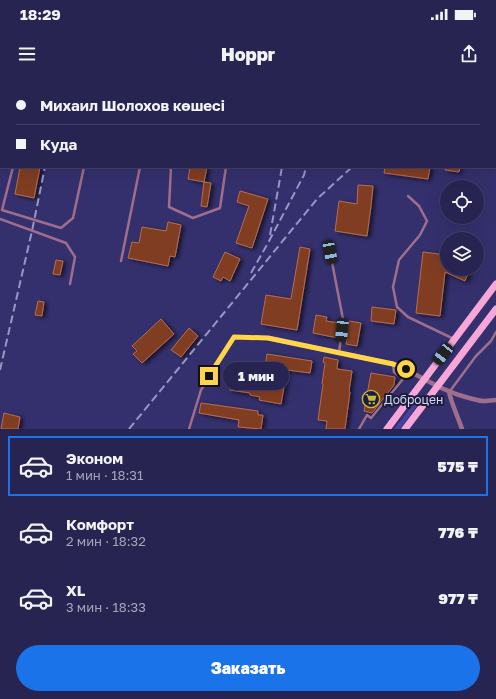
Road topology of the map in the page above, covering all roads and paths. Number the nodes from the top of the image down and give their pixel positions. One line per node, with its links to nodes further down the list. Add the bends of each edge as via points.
1 (13, 168): 2 (lane, via 2,210 61,228 73,218)
2 (84, 168)
3 (140, 168): 9 (lane)
4 (171, 168): 5 (lane, via 169,207 192,218 220,208)
5 (226, 168)
6 (408, 196): 15 (lane, via 419,206 426,221 420,235 399,260 393,287 397,307 408,317)
7 (0, 219): 10 (lane, via 66,243 75,257)
8 (330, 252): 16 (lane, via 343,319)
9 (121, 261)
10 (70, 284)
11 (496, 284): 15 (main road)
12 (496, 309): 19 (main road)
13 (496, 332): 20 (lane)
14 (268, 338): 16 (street); 22 (lane, via 234,337 201,390)
15 (455, 339): 18 (main road)
16 (339, 353): 17 (street)
17 (393, 364): 18 (street); 23 (lane, via 394,372 402,379 371,418 367,415)
18 (424, 379): 19 (street); 24 (main road)
19 (437, 386): 20 (street); 25 (main road)
20 (449, 392): 21 (street, via 479,400); 26 (street)
21 (496, 400)
22 (189, 429)
23 (359, 429)
24 (387, 429)
25 (405, 429)
26 (462, 429)

